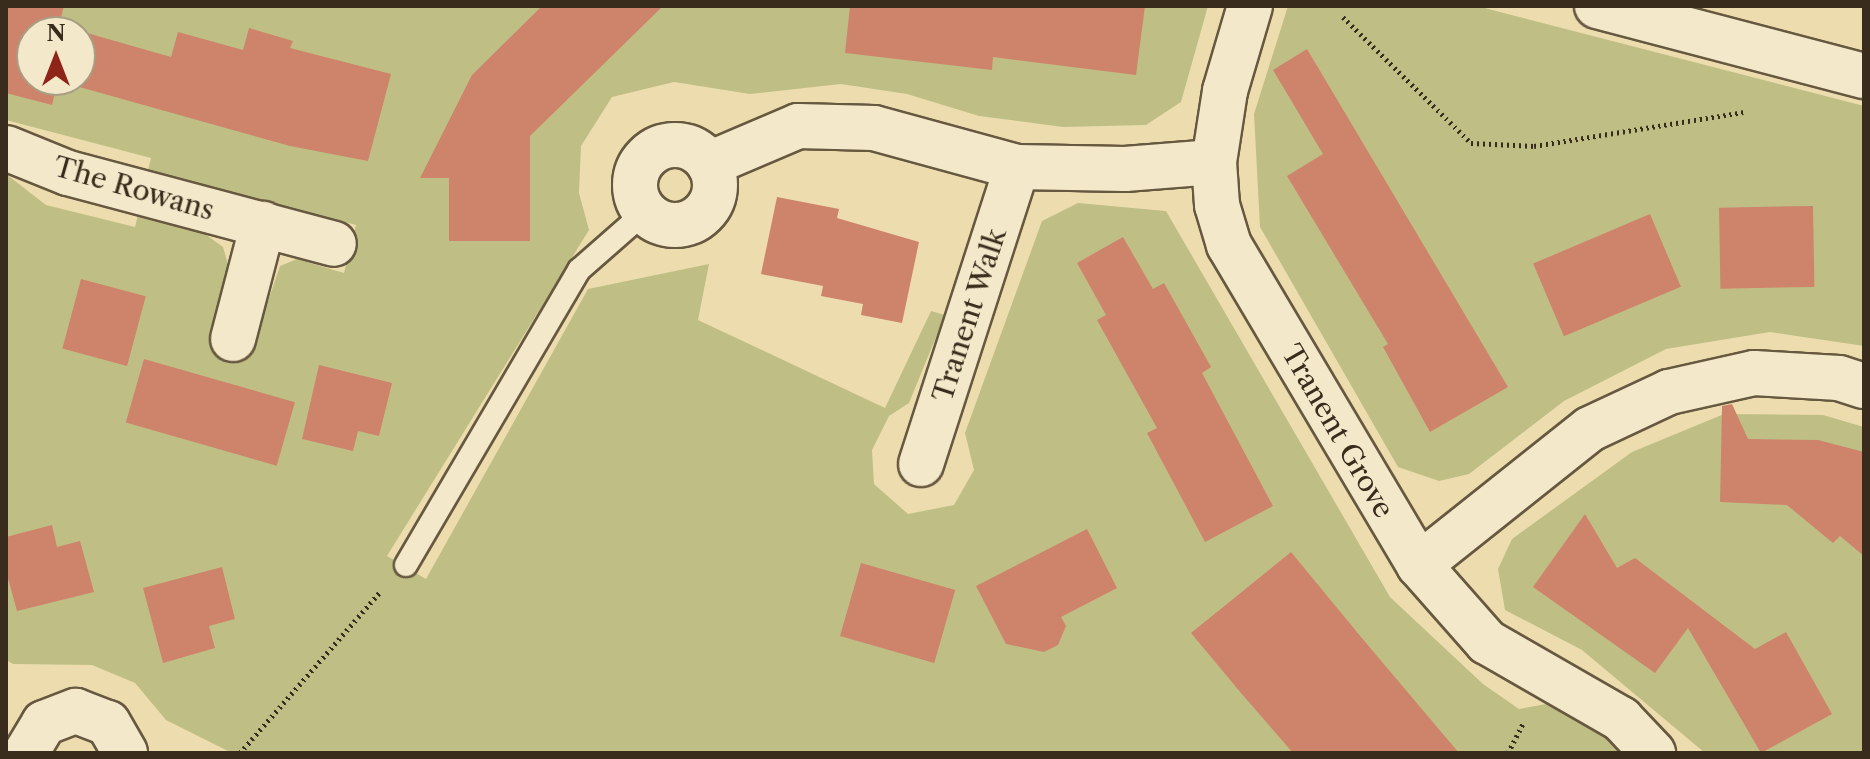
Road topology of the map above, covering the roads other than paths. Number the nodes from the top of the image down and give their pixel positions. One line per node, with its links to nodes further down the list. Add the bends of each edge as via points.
1 (1250, 6): 5 (street, Tranent Grove, via 1225,91)
2 (1597, 6): 3 (street)
3 (1864, 76)
4 (6, 148): 8 (street, The Rowans, via 68,173)
5 (1214, 162): 6 (street, via 1125,169); 14 (street, Tranent Grove, via 1217,205 1229,245)
6 (1017, 167): 7 (street, via 874,128 798,126 709,164 686,146 657,149 637,169 634,185); 12 (street, Tranent Walk)
7 (645, 212): 13 (lane, via 579,270)
8 (263, 224): 9 (street, The Rowans); 10 (street)
9 (334, 244)
10 (233, 339)
11 (1864, 386): 14 (street, via 1839,378 1754,373 1669,392 1590,429)
12 (921, 464)
13 (406, 565)
14 (1419, 565): 17 (street, Tranent Grove, via 1487,642 1621,719)
15 (21, 734): 16 (street, via 59,714 93,714 119,737)
16 (125, 753)
17 (1653, 753)

